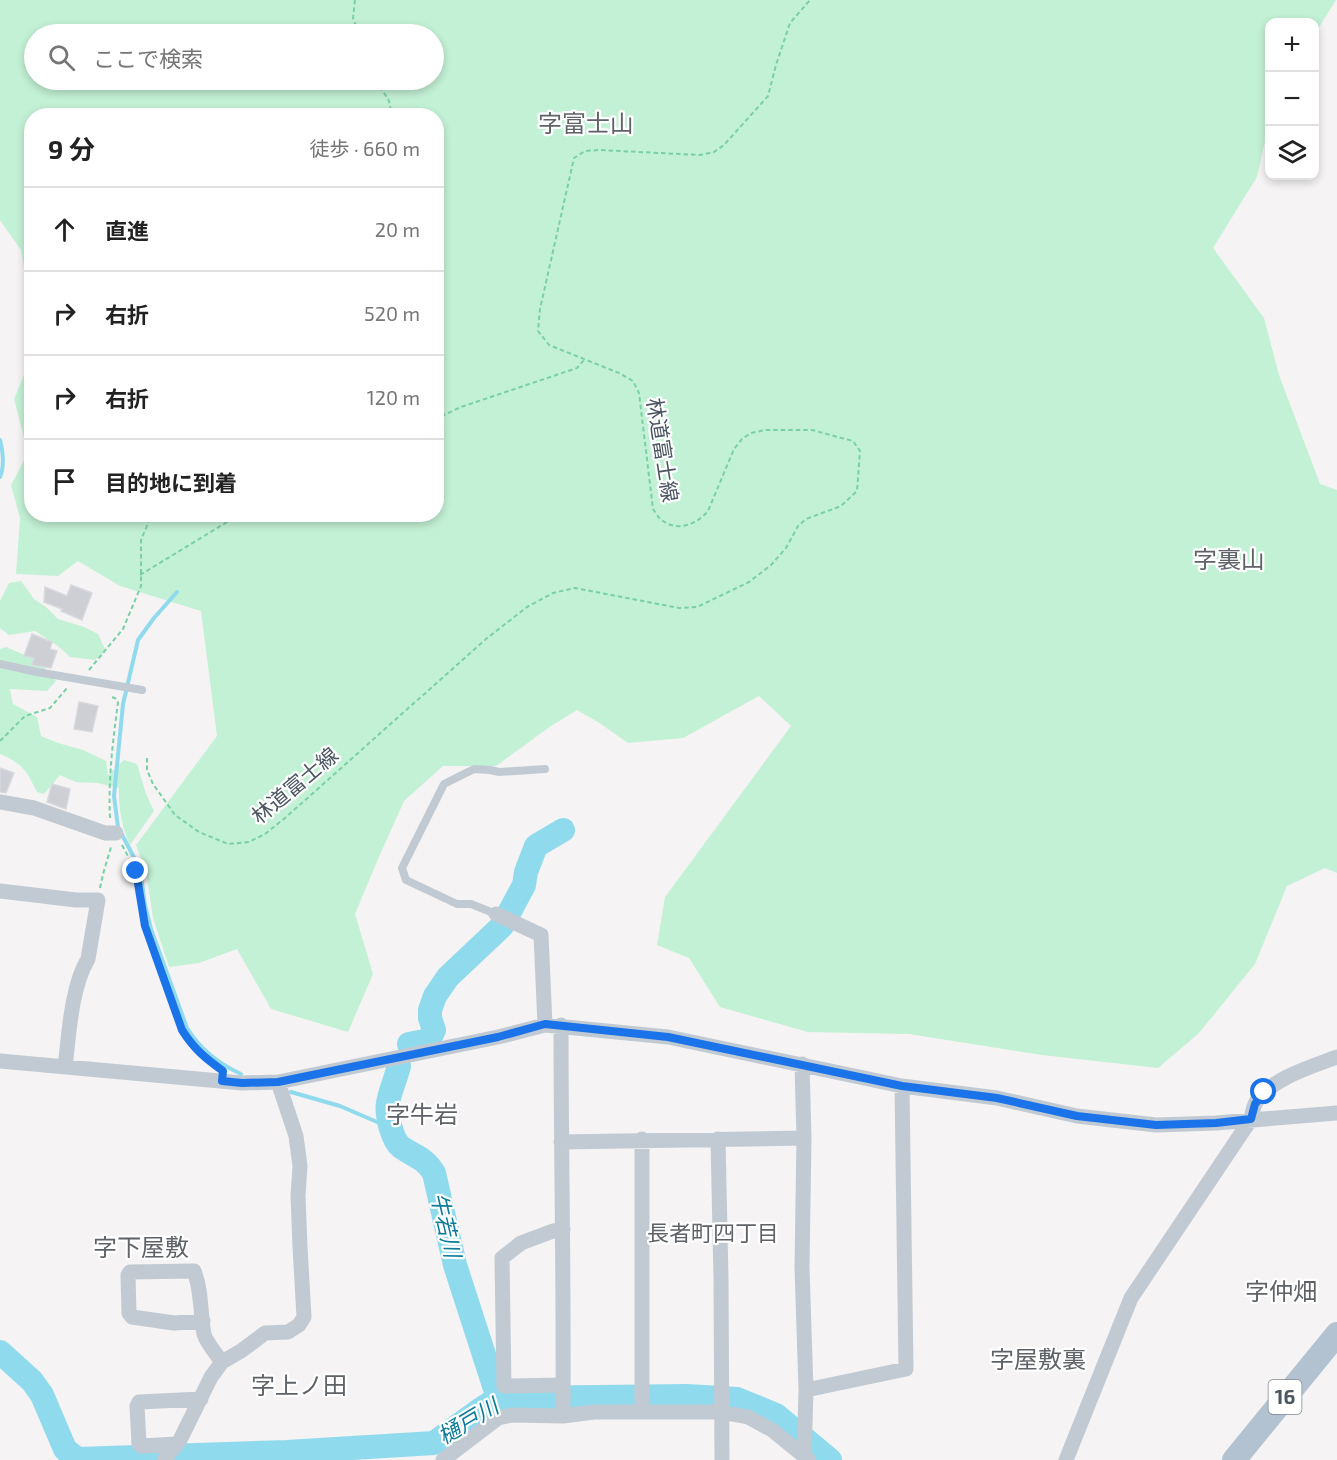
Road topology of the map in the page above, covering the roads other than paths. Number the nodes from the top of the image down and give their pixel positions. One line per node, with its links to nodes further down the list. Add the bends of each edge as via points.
1 (0, 664): 2 (lane)
2 (137, 690)
3 (545, 769): 7 (lane, via 474,769 444,784 402,868 406,880 426,890 457,904 471,904)
4 (0, 802): 5 (street)
5 (116, 833)
6 (0, 891): 12 (street, via 98,900 88,960 73,1003)
7 (496, 914): 8 (street, via 541,935)
8 (553, 1025): 11 (street, via 668,1037); 13 (street); 20 (street)
9 (1337, 1057): 16 (street, via 1288,1077 1264,1092)
10 (0, 1061): 12 (street)
11 (802, 1064): 14 (street); 17 (street)
12 (65, 1067): 13 (street, via 242,1083)
13 (278, 1082): 24 (street, via 296,1136 300,1166 304,1317 288,1332 266,1333)
14 (902, 1086): 16 (street, via 997,1098 1077,1116 1156,1125); 26 (street, via 906,1369)
15 (1337, 1113): 16 (street)
16 (1251, 1119): 35 (street, via 1131,1299)
17 (804, 1138): 19 (street); 26 (street, via 802,1267)
18 (642, 1139): 19 (street); 20 (street); 28 (street)
19 (718, 1139): 29 (street)
20 (561, 1142): 21 (street)
21 (562, 1229): 25 (street); 25 (street, via 521,1243 502,1258 504,1386)
22 (203, 1321): 22 (street, via 194,1271 128,1275 132,1317 174,1323); 24 (street, via 205,1336)
23 (1337, 1334): 36 (main road, 16)
24 (222, 1362): 27 (street)
25 (563, 1387): 30 (street)
26 (806, 1390): 32 (street)
27 (201, 1398): 31 (street); 31 (street, via 139,1402 141,1446)
28 (642, 1412): 29 (street); 30 (street)
29 (721, 1412): 32 (street, via 748,1417 772,1430); 34 (street)
30 (563, 1416): 33 (street, via 498,1418)
31 (172, 1451)
32 (805, 1458)
33 (443, 1460)
34 (722, 1460)
35 (1066, 1460)
36 (1234, 1460)

